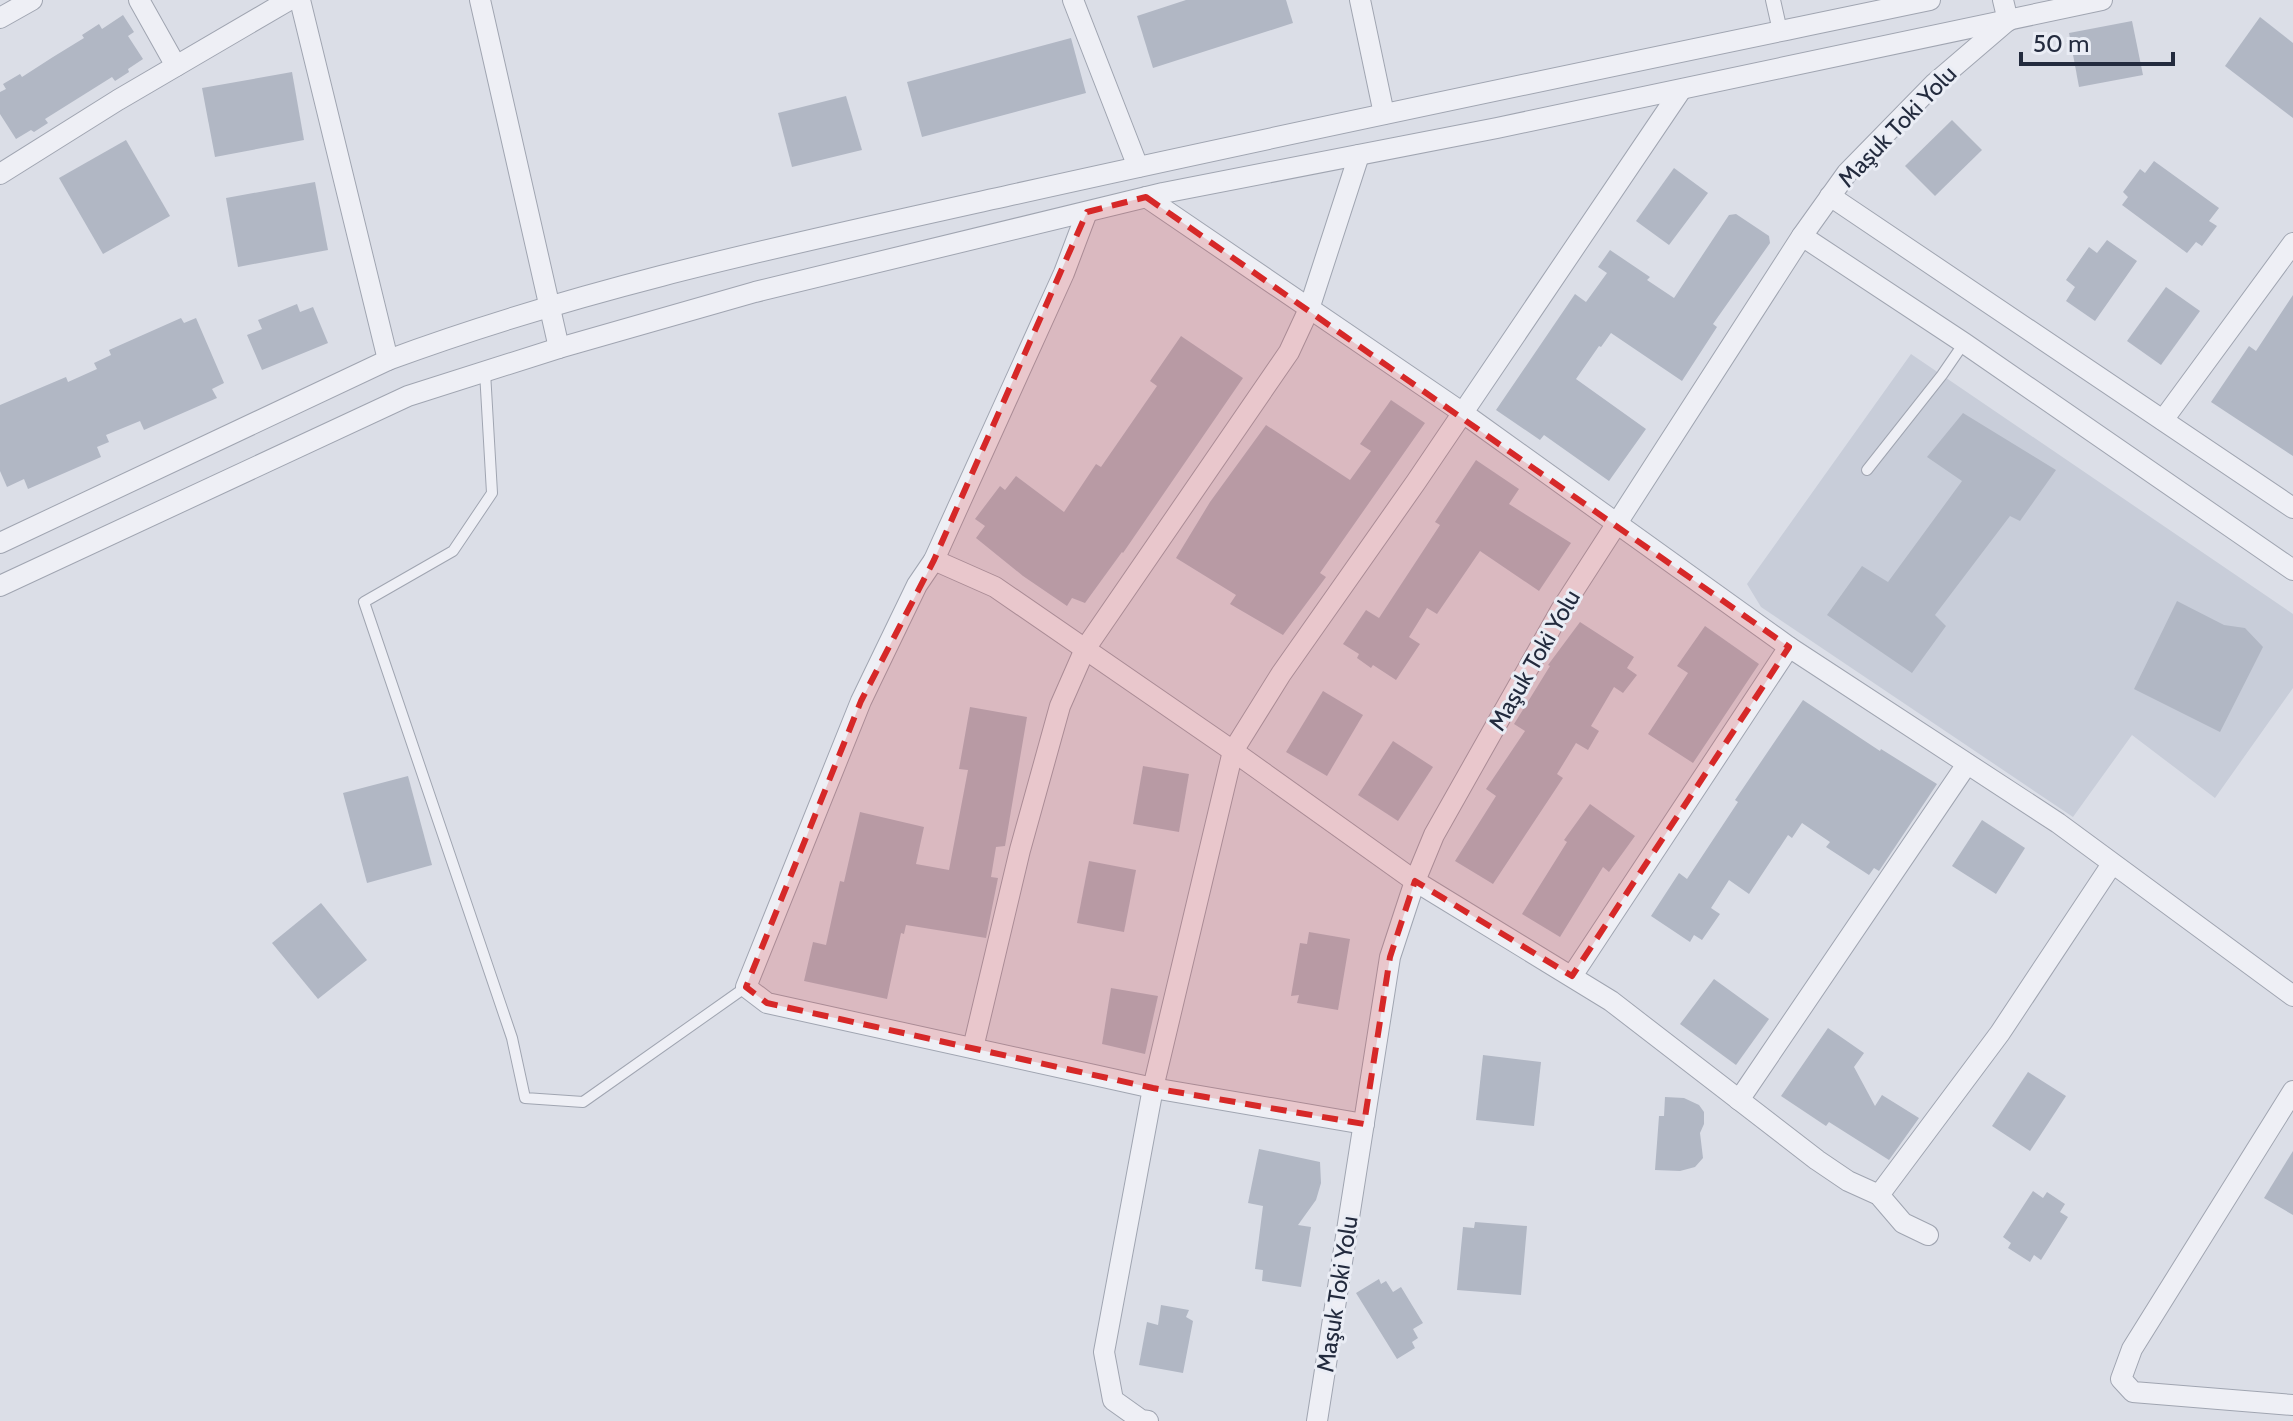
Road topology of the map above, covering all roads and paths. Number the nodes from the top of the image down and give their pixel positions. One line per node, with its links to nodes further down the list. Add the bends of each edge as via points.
1 (32, 0): 13 (street)
2 (139, 0): 16 (street)
3 (289, 0): 12 (street)
4 (300, 0): 31 (street)
5 (480, 0): 27 (street)
6 (1073, 0): 20 (street)
7 (1360, 0): 18 (street)
8 (1773, 0): 15 (street)
9 (1930, 0): 15 (street)
10 (2003, 0): 14 (street)
11 (2102, 0): 14 (street, Maşuk Toki Yolu)
12 (266, 6): 16 (street)
13 (5, 10)
14 (2008, 21): 17 (street); 22 (street, Maşuk Toki Yolu, via 1935,83)
15 (1780, 31): 18 (street)
16 (176, 66): 21 (street)
17 (1681, 90): 19 (street); 33 (street)
18 (1384, 114): 20 (street)
19 (1359, 155): 23 (street); 28 (street)
20 (1138, 167): 27 (street, via 732,258)
21 (0, 174)
22 (1830, 196): 25 (street, Maşuk Toki Yolu); 34 (street)
23 (1146, 197): 24 (street); 28 (street)
24 (1087, 212): 30 (street, via 755,292); 39 (street)
25 (1802, 236): 29 (street); 37 (street, Maşuk Toki Yolu)
26 (2293, 243): 34 (street)
27 (550, 307): 30 (street); 31 (street)
28 (1309, 309): 33 (street); 43 (street, via 1289,352)
29 (1964, 343): 35 (lane); 40 (street)
30 (559, 348): 32 (street)
31 (388, 360): 38 (street)
32 (485, 372): 41 (street, via 408,396); 49 (lane, via 492,493 453,551 364,602 512,1038 525,1098 583,1102)
33 (1463, 413): 37 (street); 44 (street)
34 (2163, 420): 36 (street)
35 (1867, 470)
36 (2293, 508)
37 (1617, 522): 42 (street); 47 (street, Maşuk Toki Yolu, via 1553,623 1434,835)
38 (0, 543)
39 (934, 560): 43 (street, via 995,587); 49 (street, via 861,701)
40 (2293, 570)
41 (0, 586)
42 (1789, 647): 45 (street); 48 (street)
43 (1085, 649): 44 (street); 51 (street, via 1060,706)
44 (1233, 751): 47 (street); 52 (street)
45 (1967, 764): 46 (street); 54 (street)
46 (2112, 864): 50 (street); 56 (street, via 2000,1033)
47 (1415, 881): 48 (street); 55 (street, Maşuk Toki Yolu, via 1390,957)
48 (1572, 976): 54 (street)
49 (746, 987): 51 (street, via 767,1003)
50 (2293, 996)
51 (973, 1048): 52 (street)
52 (1153, 1088): 55 (street); 59 (street, via 1104,1352 1113,1400)
53 (2293, 1091): 58 (street, via 2132,1349 2121,1379 2133,1392)
54 (1739, 1100): 56 (street, via 1848,1181)
55 (1364, 1124): 60 (street, Maşuk Toki Yolu)
56 (1879, 1195): 57 (street, via 1903,1223)
57 (1928, 1235)
58 (2293, 1405)
59 (1148, 1421)
60 (1317, 1421)

